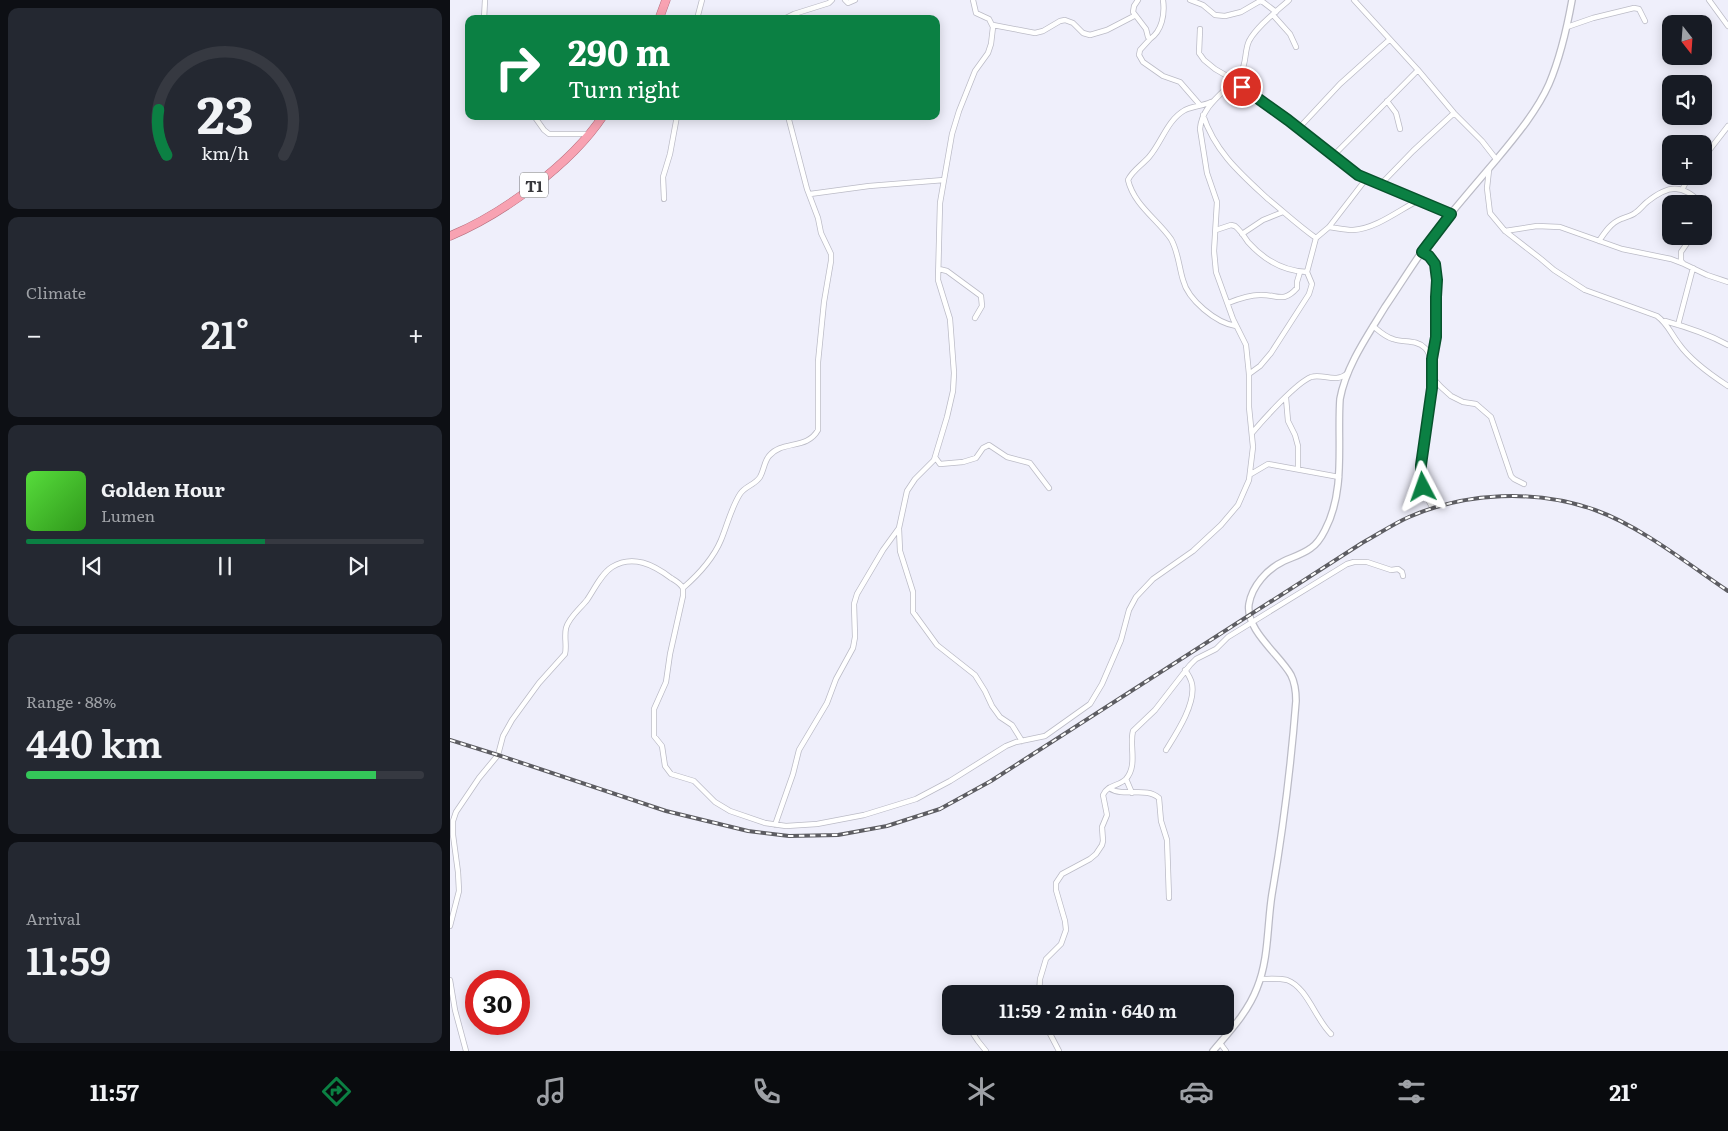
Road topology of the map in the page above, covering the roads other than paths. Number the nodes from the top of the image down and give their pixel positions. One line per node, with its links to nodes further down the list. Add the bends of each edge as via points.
1 (485, 0): 16 (street)
2 (666, 0): 17 (highway)
3 (702, 0): 18 (street)
4 (832, 0): 19 (street)
5 (845, 0): 6 (street, via 848,3)
6 (855, 0)
7 (973, 0): 23 (street, via 976,13 989,19)
8 (1138, 0): 20 (street, via 1133,9)
9 (1163, 0): 26 (street, via 1160,27)
10 (1190, 0): 15 (street, via 1220,16 1241,12 1260,1)
11 (1289, 0): 15 (street)
12 (1354, 0): 27 (street)
13 (1572, 0): 24 (street)
14 (1709, 0): 22 (street)
15 (1275, 13): 28 (street); 30 (street, via 1248,42 1244,67)
16 (484, 15)
17 (660, 15)
18 (698, 15)
19 (792, 15)
20 (1134, 16): 23 (street, via 1090,35 1066,20 1032,33); 26 (street, via 1146,29)
21 (1645, 21): 24 (street, via 1639,9 1634,8)
22 (1727, 24)
23 (993, 25): 48 (street, via 990,49 975,71 959,111)
24 (1567, 27): 46 (street, via 1548,85 1526,122)
25 (1200, 29): 30 (street, via 1199,53 1202,58)
26 (1150, 40): 33 (street, via 1140,50 1143,62 1163,76 1180,82)
27 (1389, 40): 29 (street); 41 (street, via 1340,84)
28 (1296, 47)
29 (1418, 70): 31 (street); 34 (street)
30 (1234, 80): 32 (street); 41 (street)
31 (1387, 101): 42 (street, via 1396,113); 45 (street)
32 (1213, 102): 33 (street); 35 (street)
33 (1200, 105): 78 (street, via 1176,117 1154,151 1128,180 1143,208 1172,240 1186,288 1221,322)
34 (1454, 113): 46 (street); 50 (street)
35 (1204, 115): 57 (street, via 1213,138 1237,170); 60 (street, via 1200,122 1200,138 1208,178 1217,202)
36 (537, 120): 43 (street, via 549,134)
37 (600, 120): 43 (highway, T1)
38 (676, 120): 55 (street, via 663,178)
39 (789, 120): 53 (street)
40 (1728, 126): 44 (street)
41 (1299, 128): 45 (street)
42 (1400, 129)
43 (588, 134): 63 (highway, T1, via 554,169 512,202)
44 (1712, 147)
45 (1333, 156): 49 (street)
46 (1496, 159): 47 (street)
47 (1489, 170): 58 (street); 61 (street, via 1490,213)
48 (944, 180): 53 (street); 70 (street, via 939,213)
49 (1366, 180): 50 (street); 59 (street)
50 (1380, 185): 56 (street)
51 (1684, 185): 52 (street)
52 (1682, 190): 54 (street); 65 (street, via 1672,188 1656,195 1637,212 1614,222)
53 (810, 194): 97 (street, via 832,261 818,362 818,430 809,440 776,450 768,458 758,480 739,496 712,557)
54 (1692, 195)
55 (664, 199)
56 (1417, 200): 58 (street); 59 (street, via 1368,226 1354,230)
57 (1283, 212): 62 (street, via 1262,220); 64 (street)
58 (1451, 214): 67 (street)
59 (1329, 228): 64 (street)
60 (1216, 230): 62 (street, via 1231,225); 74 (street, via 1215,262)
61 (1505, 231): 65 (street, via 1553,226); 76 (street, via 1580,288)
62 (1242, 234): 71 (street, via 1269,262)
63 (450, 236)
64 (1316, 238): 72 (street)
65 (1600, 241): 68 (street)
66 (1685, 245): 68 (street, via 1680,252 1680,261)
67 (1422, 252): 79 (street); 81 (street, via 1432,260 1437,273 1436,337)
68 (1684, 264): 69 (street)
69 (1692, 268): 73 (street); 77 (street)
70 (938, 269): 75 (street, via 947,271 981,296 982,306); 88 (street, via 939,286 950,319 954,383)
71 (1300, 272): 72 (street); 74 (street, via 1297,288 1287,296 1256,295)
72 (1307, 272): 83 (street, via 1312,287 1305,303 1266,360)
73 (1728, 282)
74 (1228, 303): 78 (street)
75 (975, 318)
76 (1665, 321): 77 (street); 85 (street, via 1678,344)
77 (1678, 325): 80 (street)
78 (1236, 326): 83 (street, via 1246,345)
79 (1374, 326): 81 (street, via 1393,339 1418,343); 82 (street)
80 (1728, 345)
81 (1432, 359): 84 (street)
82 (1349, 372): 86 (street, via 1340,377 1316,376 1303,380); 91 (street, via 1340,407)
83 (1249, 374): 87 (street)
84 (1432, 377): 92 (street, via 1451,396 1476,404 1491,417 1511,476); 94 (street, via 1421,475)
85 (1728, 386)
86 (1286, 398): 87 (street); 89 (street, via 1288,421 1298,446)
87 (1252, 433): 90 (street)
88 (935, 457): 93 (street, via 940,464 964,462 976,458 983,448 989,446 1007,457 1030,463); 95 (street, via 907,490)
89 (1298, 469): 90 (street, via 1268,464); 91 (street)
90 (1251, 474): 100 (street, via 1238,505 1221,525 1193,551 1159,573 1136,597 1121,640 1090,704 1052,733)
91 (1339, 477): 98 (street, via 1333,511 1318,541 1312,548 1266,573 1257,585 1249,603)
92 (1524, 484)
93 (1049, 488)
94 (1432, 507)
95 (899, 528): 100 (street, via 900,551 908,573 914,612 937,644 975,674 992,706); 105 (street, via 857,594 853,648 827,703 798,750)
96 (1403, 576): 98 (street, via 1398,569 1391,570 1367,562 1350,563)
97 (683, 588): 105 (street, via 666,682 654,709 654,736 662,746 665,766 674,776 694,781 723,807 750,819); 107 (street, via 650,565 624,562 608,570 573,616 566,629 565,654 539,682 512,720 498,754 454,817 459,882)
98 (1253, 623): 99 (street, via 1196,659); 108 (street, via 1290,674 1296,693 1281,847)
99 (1186, 670): 101 (street, via 1193,695 1182,724); 102 (street, via 1155,710 1133,731 1133,760)
100 (1022, 741): 105 (street, via 1006,746 916,799 879,812 805,826)
101 (1166, 750)
102 (1126, 779): 103 (street); 104 (street)
103 (1109, 788): 104 (street); 110 (street, via 1103,795 1107,815 1102,827 1102,845 1093,856 1057,880 1056,890 1066,925 1065,936 1062,944 1046,959)
104 (1132, 793): 106 (street, via 1152,794 1159,798 1167,840)
105 (775, 825)
106 (1169, 898)
107 (450, 926)
108 (1260, 979): 111 (street, via 1290,981 1311,1004 1321,1024); 114 (street, via 1245,1009)
109 (450, 980): 115 (street)
110 (1040, 985)
111 (1331, 1034)
112 (974, 1035): 116 (street)
113 (1051, 1035): 117 (street)
114 (1220, 1043): 118 (street); 119 (street)
115 (466, 1051)
116 (986, 1051)
117 (1059, 1051)
118 (1213, 1051)
119 (1226, 1051)

